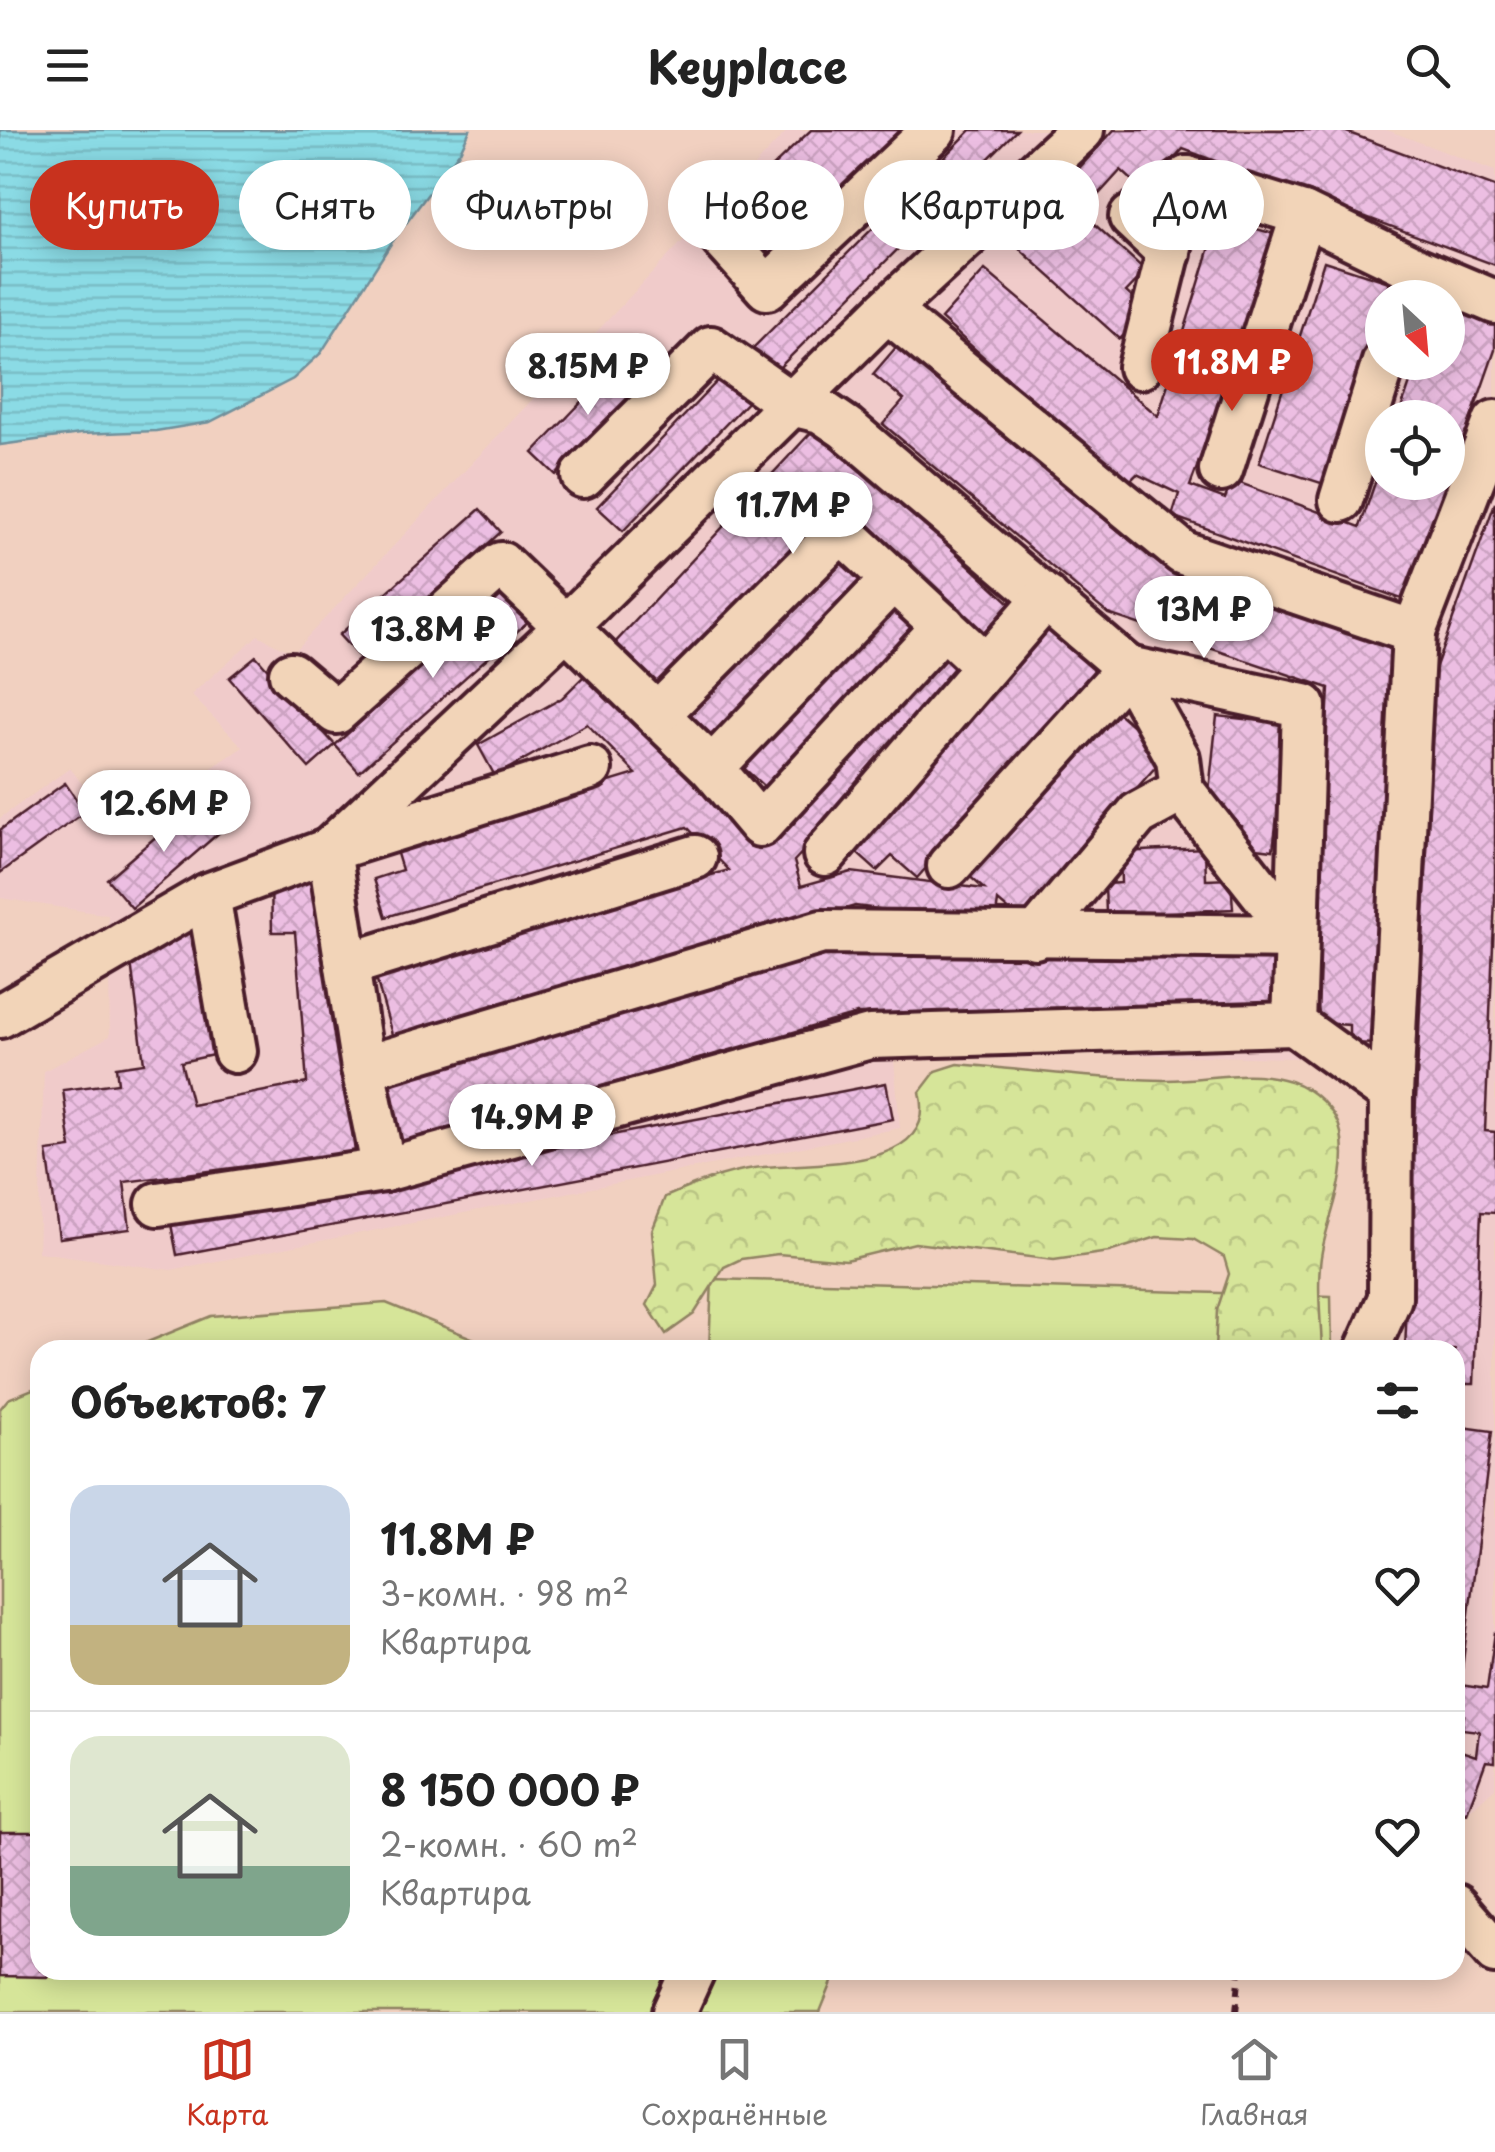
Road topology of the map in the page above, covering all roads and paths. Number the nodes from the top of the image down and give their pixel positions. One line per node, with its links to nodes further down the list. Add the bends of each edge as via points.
1 (934, 130): 4 (street)
2 (1081, 130): 10 (street)
3 (1304, 214): 7 (street); 11 (street, via 1188,178); 15 (street)
4 (844, 215)
5 (733, 250): 6 (street, via 767,288)
6 (807, 250)
7 (1404, 280)
8 (1465, 295): 9 (street)
9 (1495, 302)
10 (886, 310): 13 (street); 22 (street, via 1183,553)
11 (1140, 367)
12 (1378, 380): 17 (street)
13 (791, 404): 16 (street, via 711,348); 19 (street, via 821,410 846,428); 20 (street)
14 (1495, 422): 22 (street)
15 (1221, 470)
16 (583, 476)
17 (1341, 500)
18 (893, 579): 21 (street); 26 (street, via 841,531); 28 (street)
19 (1046, 597): 23 (street); 24 (street)
20 (567, 626): 25 (street, via 500,564 336,712); 26 (street); 30 (street)
21 (944, 626): 23 (street); 28 (street, via 760,825)
22 (1414, 632): 42 (street)
23 (986, 666): 31 (street)
24 (1128, 668): 29 (street, via 1178,758); 33 (street); 36 (street, via 1304,706)
25 (292, 674)
26 (658, 714): 28 (street)
27 (590, 768): 30 (street)
28 (712, 768)
29 (1182, 790): 35 (street, via 1138,814); 36 (street)
30 (329, 850): 34 (street); 37 (street)
31 (825, 854)
32 (694, 857): 37 (street)
33 (949, 866)
34 (208, 895): 38 (street); 40 (street)
35 (1035, 937): 36 (street); 41 (street, via 822,932)
36 (1296, 937): 39 (street)
37 (347, 965): 41 (street)
38 (0, 1016)
39 (1294, 1024): 42 (street); 43 (street, via 870,1037)
40 (235, 1051)
41 (363, 1068): 43 (street)
42 (1392, 1094): 45 (street, via 1390,1298)
43 (384, 1170): 44 (street)
44 (158, 1204)
45 (1371, 1340)
46 (1495, 1905): 47 (street)
47 (1465, 1906)
48 (1465, 1918): 49 (street)
49 (1495, 1952)
50 (688, 1980): 52 (street)
51 (1239, 1980): 53 (path)
52 (674, 2012)
53 (1236, 2012)

